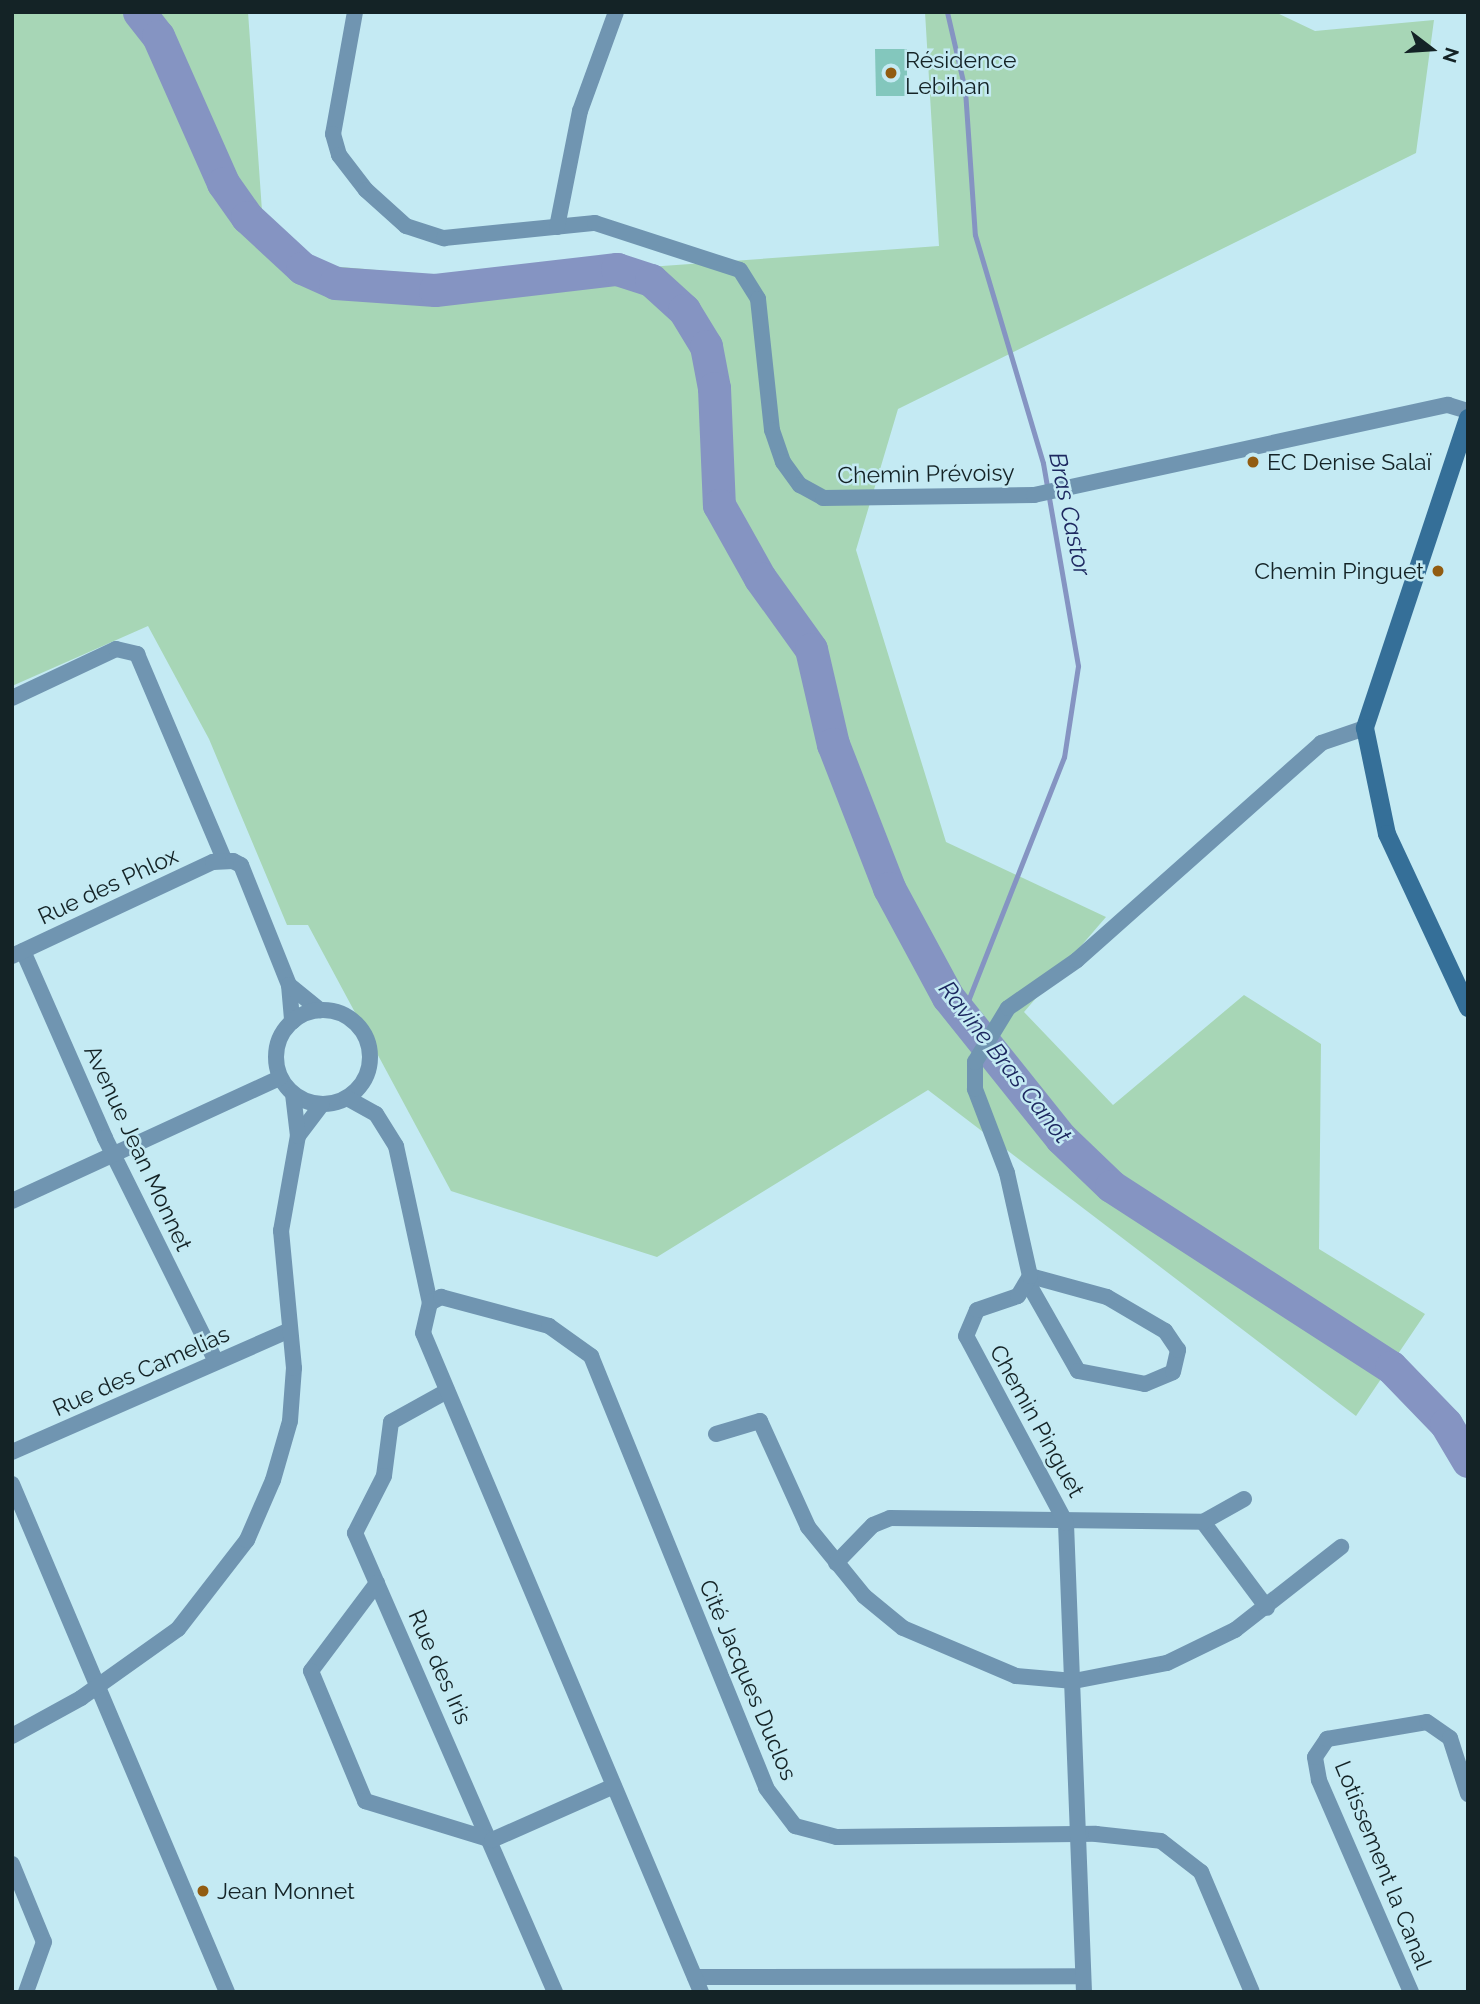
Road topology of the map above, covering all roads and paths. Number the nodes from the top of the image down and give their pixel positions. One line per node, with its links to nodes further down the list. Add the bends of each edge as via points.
1 (355, 12): 3 (street, Chemin Prévoisy, via 333,134 339,155 366,190 406,226 444,238)
2 (616, 12): 3 (street, via 580,111)
3 (556, 227): 4 (street, Chemin Prévoisy, via 621,228 740,270 758,299 772,430 783,462 800,485 823,498 1034,495 1448,405)
4 (1468, 411)
5 (1468, 418): 7 (street)
6 (12, 698): 8 (street, via 116,649 136,654)
7 (1366, 728): 11 (street, via 1387,834); 23 (street, via 1321,743 1077,960 1008,1008 975,1062 975,1089 1007,1172)
8 (224, 859): 9 (street, Rue des Phlox); 10 (street, via 241,865)
9 (18, 953): 21 (street, Avenue Jean Monnet)
10 (289, 985): 12 (street); 13 (street)
11 (1468, 1007)
12 (320, 1010): 13 (street); 14 (street, via 344,1015 362,1031 370,1053)
13 (292, 1022): 15 (street, via 276,1054)
14 (366, 1077): 17 (street); 19 (street)
15 (281, 1078): 16 (street); 21 (street)
16 (293, 1094): 18 (street); 20 (street)
17 (347, 1098): 18 (street); 19 (street)
18 (321, 1105): 20 (street)
19 (376, 1114): 24 (street, via 396,1146)
20 (298, 1136): 25 (street, via 281,1231)
21 (112, 1153): 22 (street); 26 (street, Avenue Jean Monnet)
22 (12, 1201)
23 (1029, 1280): 23 (street, via 1107,1297 1165,1331 1178,1350 1172,1372 1145,1384 1078,1371); 32 (street, Chemin Pinguet, via 1018,1296 977,1310 967,1336)
24 (430, 1303): 27 (street, via 423,1333); 43 (street, Cité Jacques Duclos, via 455,1296 549,1326 590,1356 766,1788 795,1826 837,1837)
25 (288, 1331): 26 (street, Rue des Camelias); 39 (street, via 294,1368 289,1421 247,1540 178,1629)
26 (216, 1362): 29 (street, Rue des Camelias)
27 (447, 1391): 36 (street, Rue des Iris, via 406,1410 385,1433 384,1476 355,1525); 41 (street)
28 (716, 1434): 35 (street, via 760,1421 808,1527)
29 (12, 1452)
30 (12, 1484): 39 (street)
31 (1244, 1499): 33 (street)
32 (1066, 1522): 33 (street); 35 (street, via 881,1520); 38 (street, Chemin Pinguet)
33 (1203, 1522): 37 (street)
34 (1341, 1547): 37 (street)
35 (836, 1563): 38 (street, via 864,1596 926,1639 1005,1672)
36 (377, 1583): 44 (street, Rue des Iris); 44 (street, via 311,1671 358,1790 377,1807)
37 (1267, 1608): 38 (street, via 1167,1663)
38 (1074, 1681): 43 (street, Chemin Pinguet)
39 (101, 1685): 40 (street); 49 (street)
40 (12, 1736)
41 (614, 1786): 44 (street); 47 (street)
42 (1468, 1794): 52 (street, Lotissement la Canal, via 1450,1738 1427,1722 1327,1739 1315,1757 1319,1780)
43 (1079, 1834): 46 (street, Chemin Pinguet); 51 (street, Cité Jacques Duclos, via 1142,1837 1190,1859)
44 (492, 1840): 50 (street, Rue des Iris)
45 (12, 1864): 48 (street, via 44,1942)
46 (1084, 1984): 47 (street)
47 (698, 1985)
48 (26, 1992)
49 (227, 1992)
50 (555, 1992)
51 (1252, 1992)
52 (1411, 1992)

